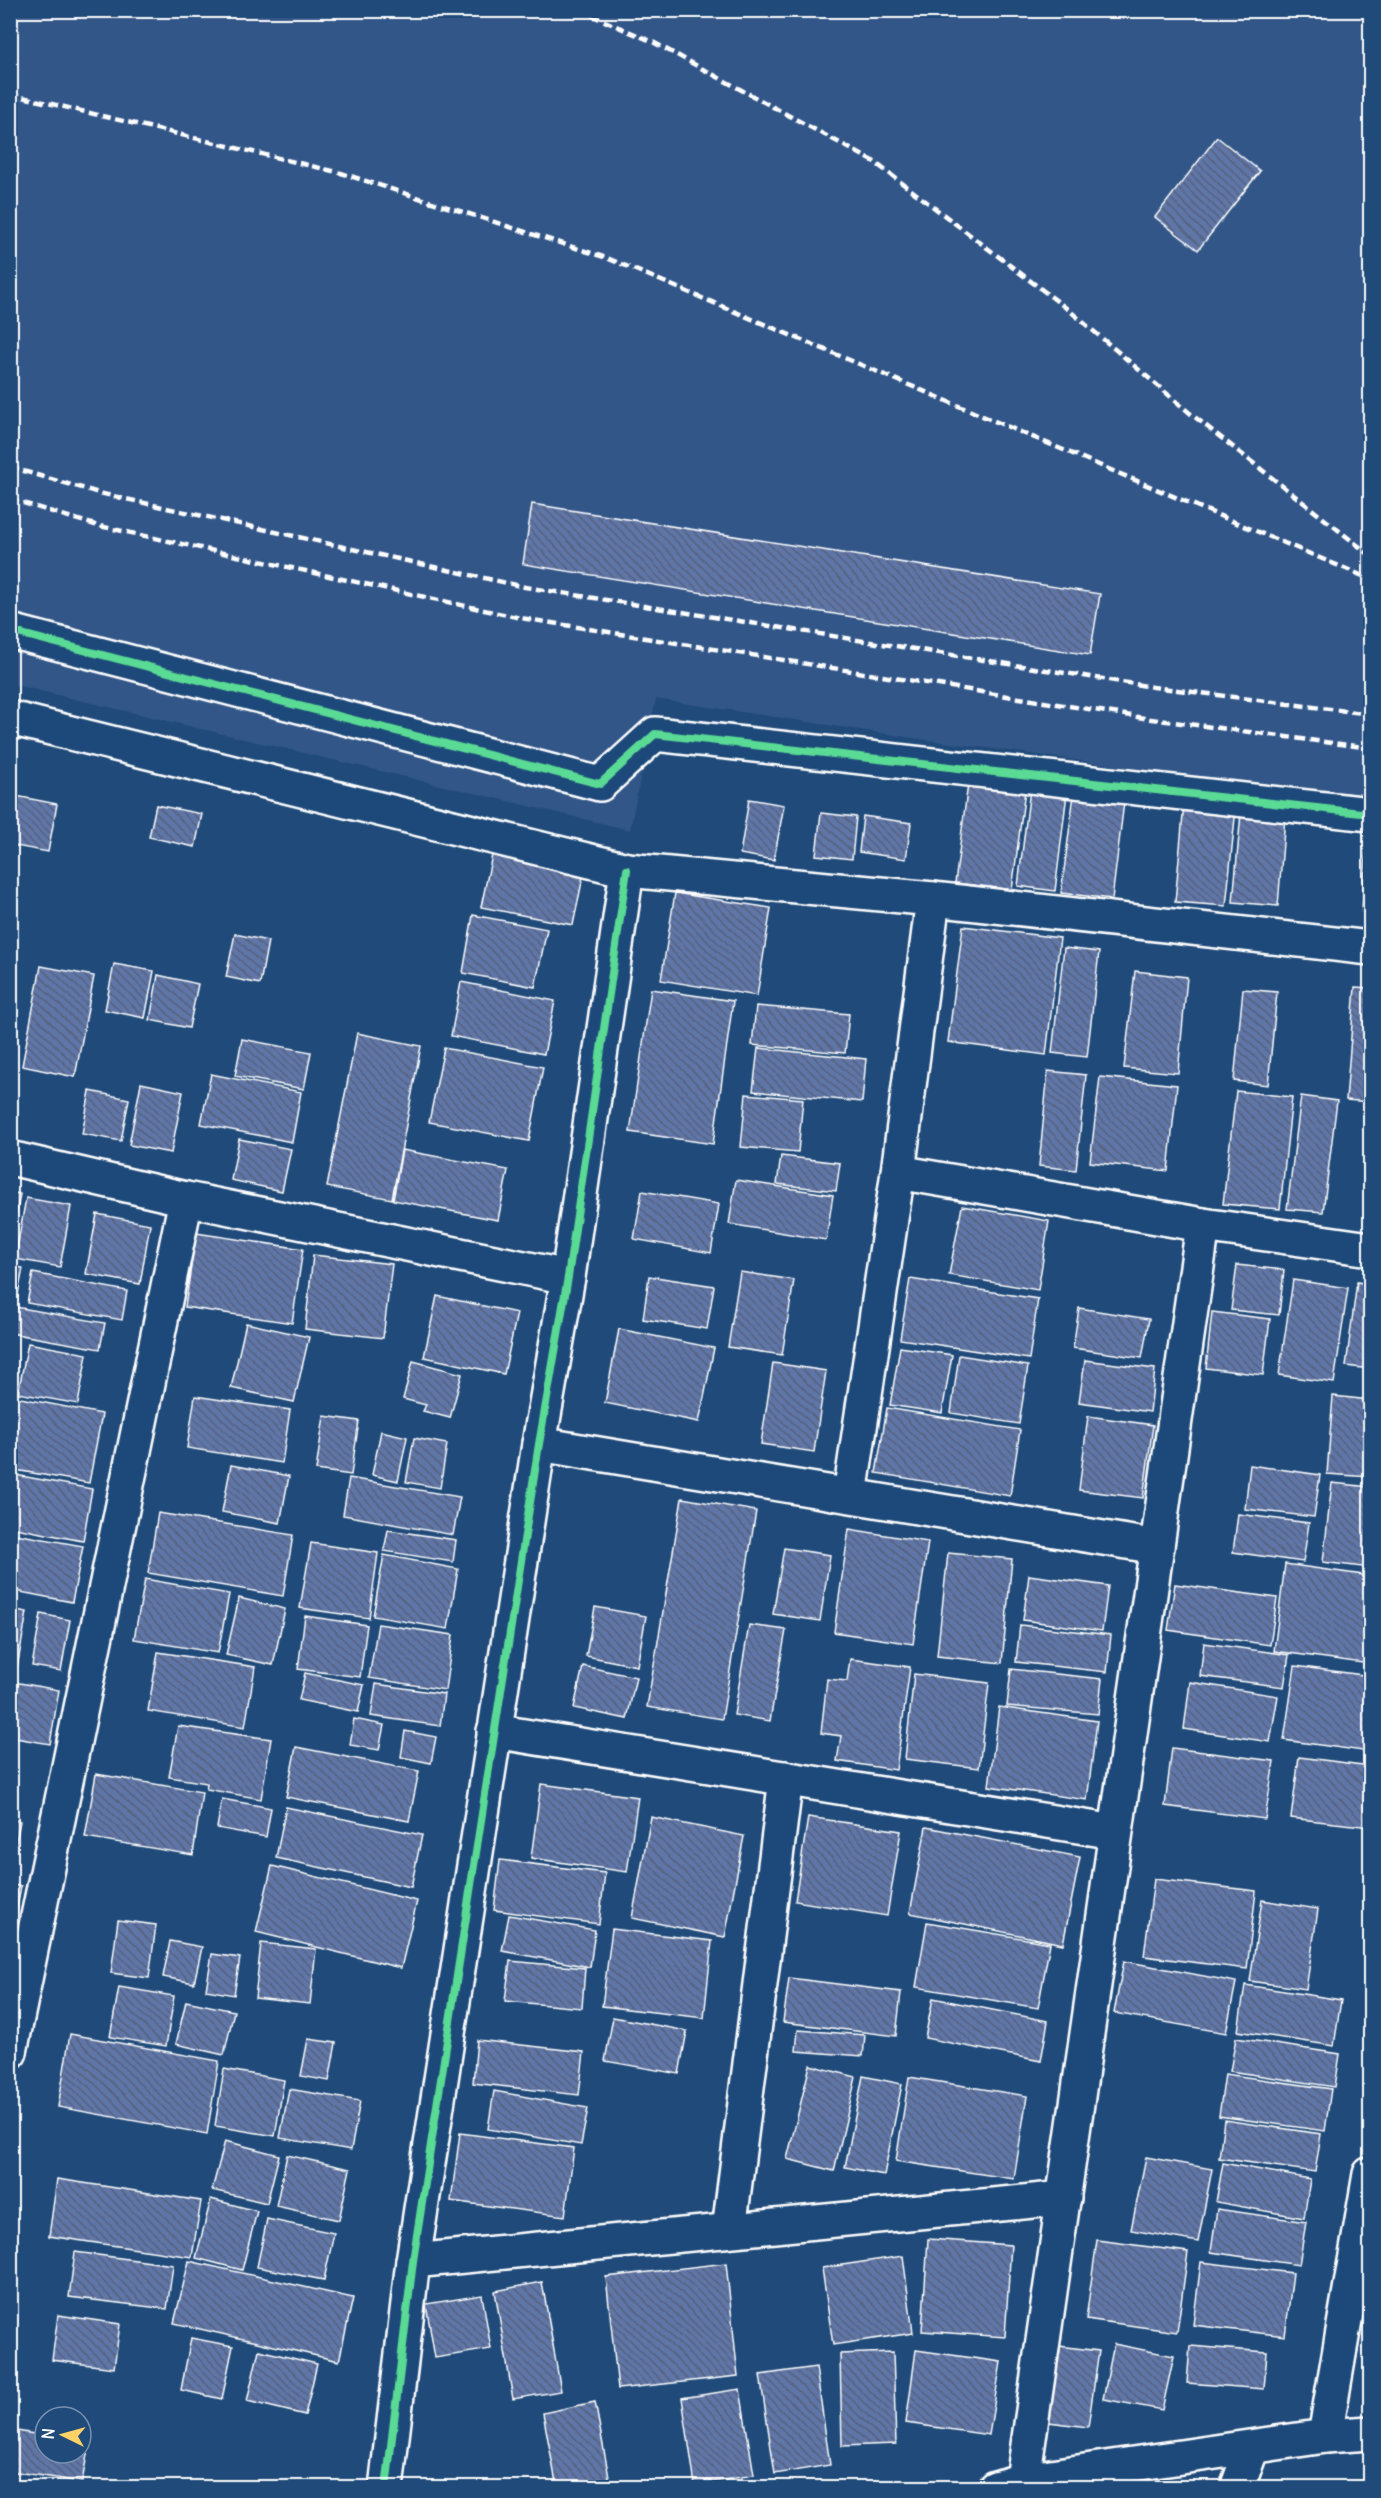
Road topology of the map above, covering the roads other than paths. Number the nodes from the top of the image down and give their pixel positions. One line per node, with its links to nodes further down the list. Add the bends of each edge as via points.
1 (10, 631): 3 (street, via 600,784 655,734)
2 (10, 718): 4 (street)
3 (1371, 814)
4 (627, 870): 5 (street); 12 (street)
5 (933, 899): 6 (street); 8 (street)
6 (1371, 948)
7 (10, 1158): 9 (street)
8 (898, 1172): 10 (street); 14 (street)
9 (186, 1198): 12 (street); 19 (street)
10 (1203, 1225): 11 (street); 15 (street)
11 (1371, 1249)
12 (568, 1277): 13 (street)
13 (538, 1444): 14 (street); 16 (street)
14 (850, 1496): 15 (street)
15 (1157, 1547): 18 (street)
16 (494, 1731): 17 (street); 23 (street)
17 (786, 1778): 18 (street); 22 (street)
18 (1115, 1832): 21 (street)
19 (10, 2052)
20 (1371, 2174): 25 (street)
21 (1064, 2198): 22 (street); 27 (street)
22 (729, 2230): 23 (street)
23 (413, 2261): 28 (street)
24 (1371, 2433): 25 (street)
25 (1325, 2436): 26 (street)
26 (1252, 2448): 27 (street); 29 (street)
27 (1009, 2484)
28 (386, 2487)
29 (1237, 2487)

